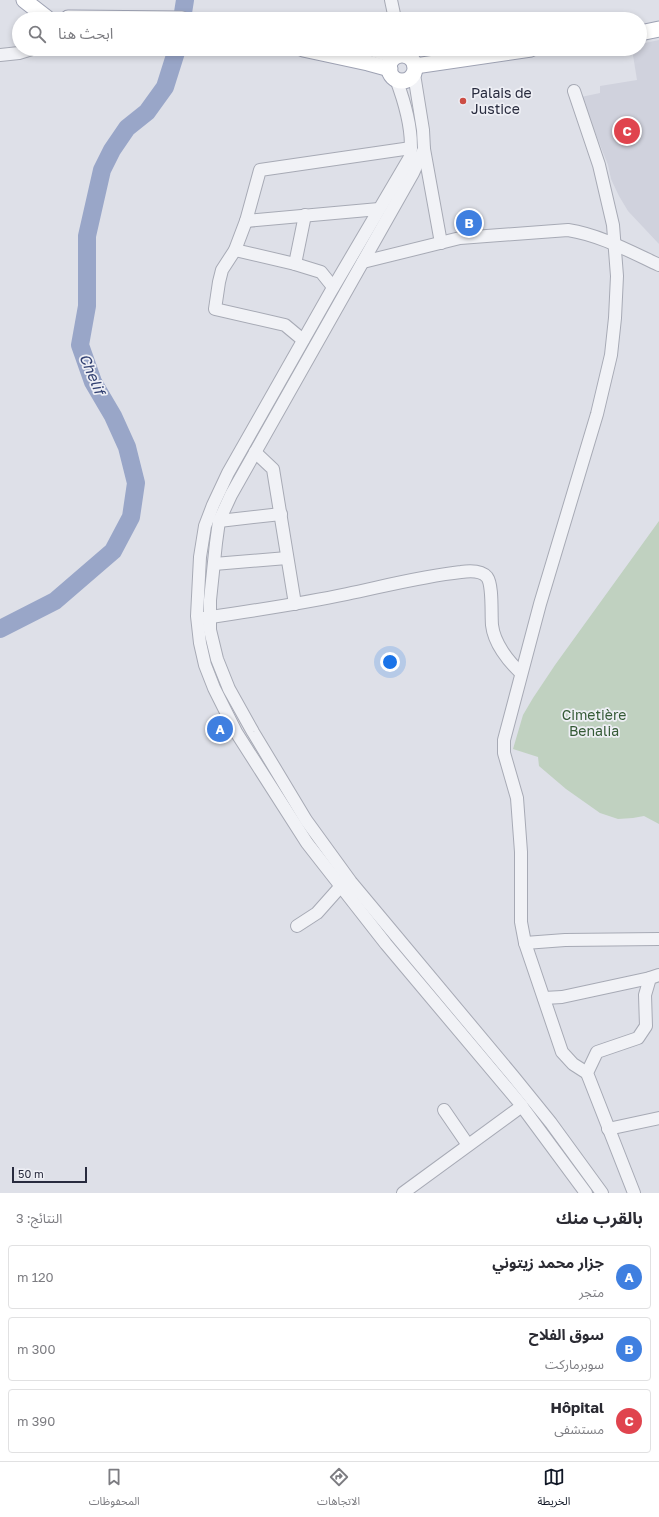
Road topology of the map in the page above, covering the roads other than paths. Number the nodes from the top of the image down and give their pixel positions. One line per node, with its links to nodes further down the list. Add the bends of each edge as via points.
1 (24, 0): 3 (main road)
2 (391, 0): 4 (street)
3 (39, 12)
4 (394, 12)
5 (659, 29): 6 (main road)
6 (647, 31)
7 (12, 54): 8 (street)
8 (0, 55)
9 (336, 56): 12 (main road, via 368,63)
10 (385, 56): 12 (main road)
11 (492, 56): 13 (main road)
12 (396, 62): 13 (main road, via 408,56); 13 (main road, via 400,80 407,80); 15 (street)
13 (415, 70): 16 (street)
14 (574, 91): 21 (street, via 599,165)
15 (411, 148): 17 (street, via 410,157); 19 (street, via 260,170)
16 (424, 149): 20 (street); 23 (street)
17 (379, 209): 18 (street); 26 (street)
18 (305, 215): 19 (street); 24 (street)
19 (246, 220): 22 (street)
20 (441, 243): 21 (street, via 479,236 568,230 583,232); 23 (street)
21 (615, 245): 25 (street); 36 (street, via 617,276 611,356 597,414)
22 (235, 250): 24 (street); 27 (street, via 222,270 215,309 285,325)
23 (363, 262): 28 (street)
24 (295, 264): 26 (street, via 321,272)
25 (659, 265)
26 (333, 287): 27 (street)
27 (303, 340): 35 (street, via 228,473 205,526 200,556)
28 (255, 452): 29 (street, via 273,469); 30 (street)
29 (280, 514): 30 (street); 31 (street)
30 (219, 521): 32 (street)
31 (287, 558): 32 (street); 33 (street)
32 (214, 564): 34 (street)
33 (295, 604): 34 (street); 36 (street, via 461,572 481,573 487,577 490,586 492,627 499,645 509,662)
34 (210, 617): 35 (street); 51 (street, via 210,630 217,658 229,689 306,820 352,882 551,1123)
35 (198, 619): 37 (street, via 205,665 236,732 307,843)
36 (521, 673): 40 (street, via 504,740 506,760 517,798 521,852 521,922)
37 (340, 886): 38 (street, via 317,912); 44 (street)
38 (297, 926)
39 (659, 939): 40 (street)
40 (525, 943): 42 (street)
41 (654, 976): 42 (street, via 562,997); 43 (street, via 645,995 646,1026 638,1038 597,1052)
42 (544, 998): 43 (street, via 562,1052 573,1064)
43 (587, 1073): 47 (street)
44 (522, 1106): 48 (street); 50 (street)
45 (444, 1110): 48 (street)
46 (659, 1118): 47 (street)
47 (608, 1129): 52 (street)
48 (468, 1145): 49 (street)
49 (403, 1193)
50 (586, 1193)
51 (602, 1193)
52 (634, 1193)

